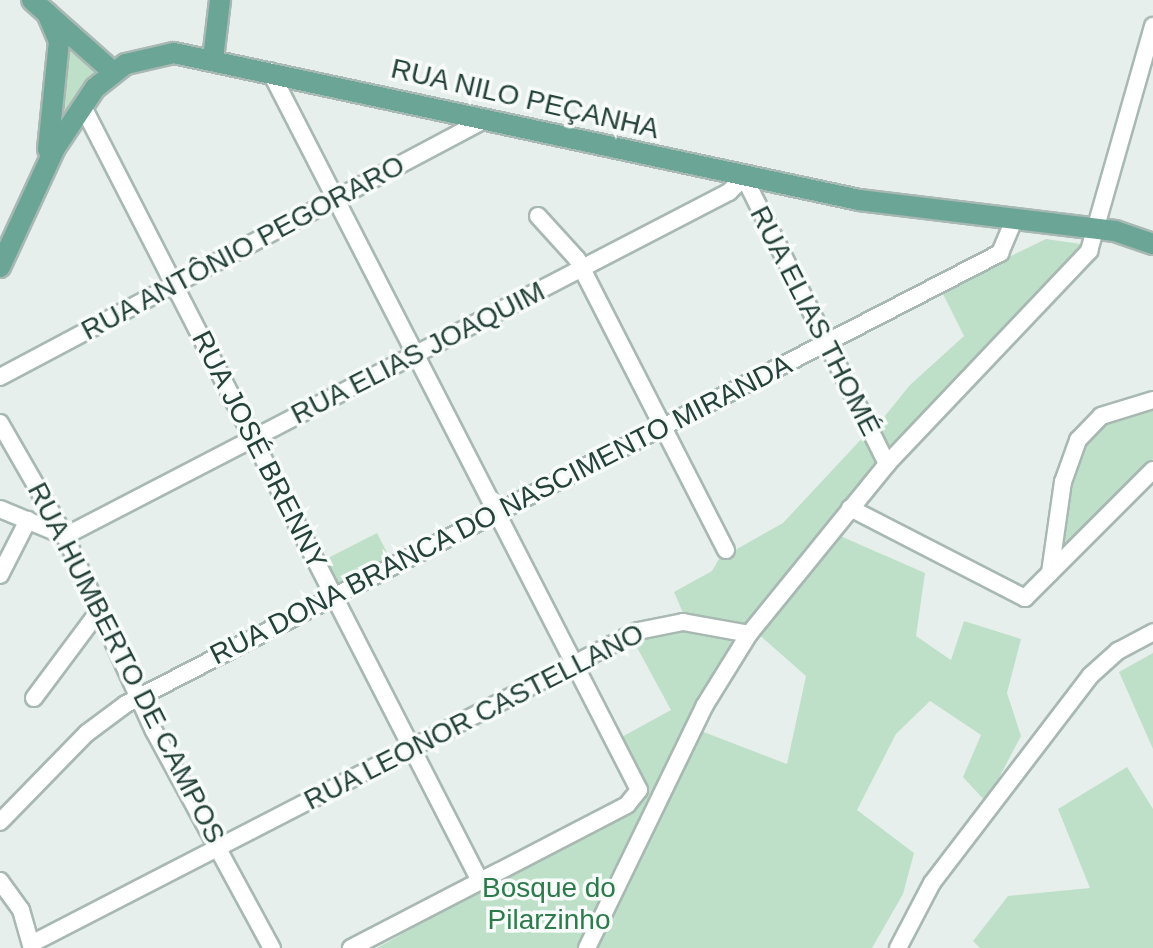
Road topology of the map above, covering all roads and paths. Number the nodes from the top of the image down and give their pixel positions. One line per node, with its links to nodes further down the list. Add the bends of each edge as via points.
1 (220, 0): 4 (main road)
2 (45, 4): 6 (main road); 9 (main road, via 59,41)
3 (1153, 26): 14 (street, via 1100,203)
4 (213, 59): 5 (main road, RUA NILO PEÇANHA); 6 (main road, RUA NILO PEÇANHA, via 157,54)
5 (270, 71): 8 (main road, RUA NILO PEÇANHA); 11 (street)
6 (113, 72): 7 (main road, RUA NILO PEÇANHA)
7 (82, 105): 9 (main road, RUA NILO PEÇANHA); 18 (street, RUA JOSÉ BRENNY)
8 (486, 119): 10 (main road, RUA NILO PEÇANHA); 11 (street, RUA ANTÔNIO PEGORARO)
9 (44, 169): 16 (main road, RUA NILO PEÇANHA)
10 (744, 177): 13 (main road, RUA NILO PEÇANHA, via 892,207); 17 (street, RUA ELIAS JOAQUIM, via 729,192); 19 (street, RUA ELIAS THOMÉ)
11 (336, 198): 18 (street, RUA ANTÔNIO PEGORARO); 20 (street)
12 (538, 216): 17 (street, via 575,256)
13 (1013, 222): 14 (main road, RUA NILO PEÇANHA); 19 (street, RUA DONA BRANCA DO NASCIMENTO MIRANDA, via 1000,253)
14 (1097, 229): 15 (main road, RUA NILO PEÇANHA); 26 (street, via 1089,251)
15 (1153, 244)
16 (0, 267)
17 (579, 269): 20 (street, RUA ELIAS JOAQUIM); 24 (street)
18 (174, 284): 21 (street, RUA ANTÔNIO PEGORARO); 25 (street, RUA JOSÉ BRENNY)
19 (829, 341): 24 (street, RUA DONA BRANCA DO NASCIMENTO MIRANDA); 26 (street, RUA ELIAS THOMÉ)
20 (415, 354): 25 (street, RUA ELIAS JOAQUIM); 30 (street)
21 (0, 377)
22 (1153, 400): 34 (street, via 1101,416 1078,440 1063,482)
23 (0, 423): 32 (street, RUA HUMBERTO DE CAMPOS)
24 (662, 427): 30 (street, RUA DONA BRANCA DO NASCIMENTO MIRANDA); 33 (street)
25 (253, 438): 32 (street, RUA ELIAS JOAQUIM); 36 (street, RUA JOSÉ BRENNY)
26 (887, 464): 28 (street)
27 (1153, 470): 34 (street)
28 (850, 508): 34 (street, via 1025,598); 39 (street)
29 (0, 509): 31 (street)
30 (497, 512): 36 (street, RUA DONA BRANCA DO NASCIMENTO MIRANDA); 40 (street)
31 (28, 520): 32 (street); 35 (street)
32 (65, 536): 37 (street, RUA HUMBERTO DE CAMPOS)
33 (726, 550)
34 (1050, 573)
35 (0, 575)
36 (334, 596): 41 (street, RUA DONA BRANCA DO NASCIMENTO MIRANDA); 43 (street, RUA JOSÉ BRENNY)
37 (101, 608): 41 (street, RUA HUMBERTO DE CAMPOS); 42 (street)
38 (1153, 632): 52 (street, via 1118,651 1090,676 932,883)
39 (749, 634): 40 (street, RUA LEONOR CASTELLANO, via 702,623 665,622); 51 (street, via 705,705)
40 (574, 663): 43 (street, RUA LEONOR CASTELLANO); 47 (street, via 639,790 627,805)
41 (138, 697): 44 (street, RUA DONA BRANCA DO NASCIMENTO MIRANDA, via 87,733); 45 (street, RUA HUMBERTO DE CAMPOS)
42 (34, 698)
43 (411, 747): 45 (street, RUA LEONOR CASTELLANO); 47 (street, RUA JOSÉ BRENNY)
44 (0, 822)
45 (219, 847): 48 (street, RUA LEONOR CASTELLANO); 49 (street, RUA HUMBERTO DE CAMPOS)
46 (0, 881): 48 (street, via 21,910)
47 (480, 881): 50 (street)
48 (31, 946)
49 (272, 948)
50 (351, 948)
51 (587, 948)
52 (898, 948)

